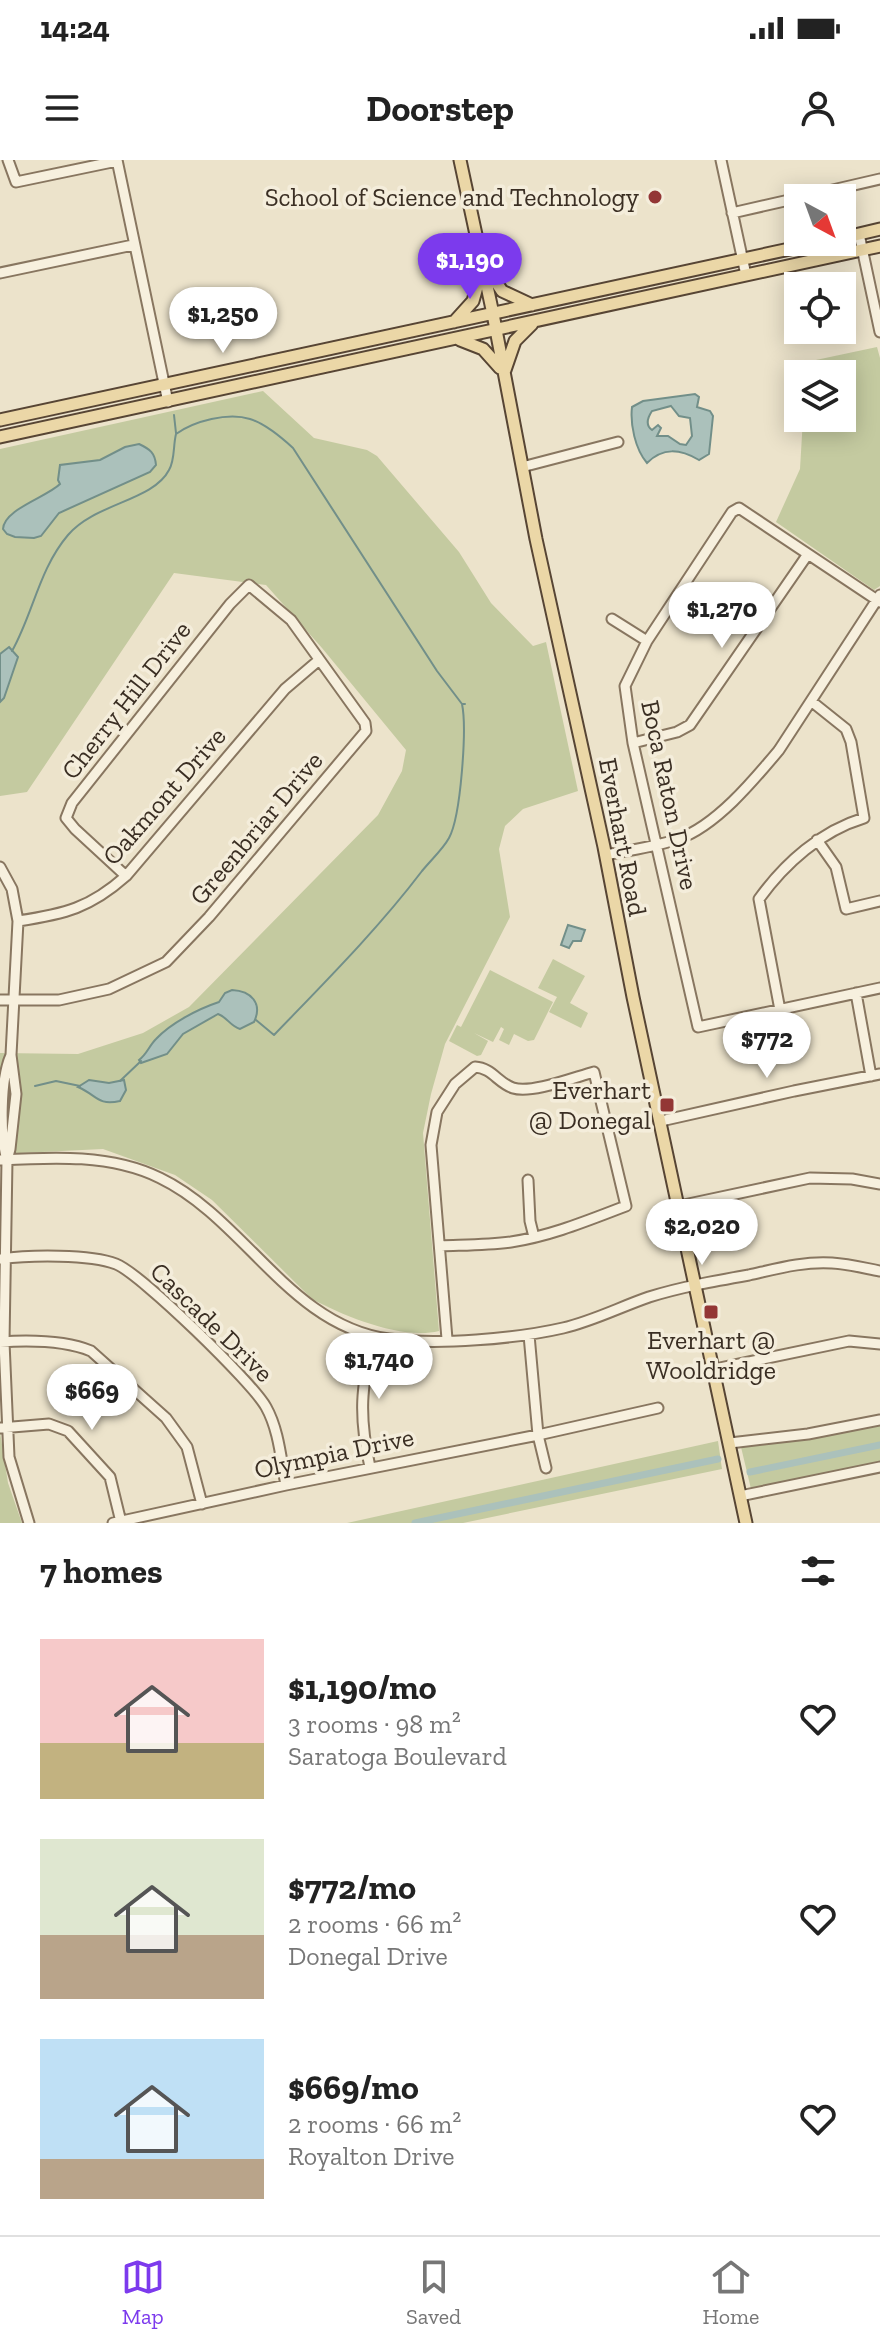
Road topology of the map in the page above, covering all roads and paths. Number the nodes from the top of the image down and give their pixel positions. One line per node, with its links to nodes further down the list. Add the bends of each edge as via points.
1 (8, 160): 2 (street, via 16,182)
2 (117, 160): 12 (street)
3 (460, 160): 16 (main road, Everhart Road)
4 (721, 160): 8 (street)
5 (880, 179): 6 (street)
6 (856, 185)
7 (784, 201): 8 (street)
8 (732, 213): 17 (street)
9 (880, 229): 10 (main road)
10 (859, 234): 11 (main road); 15 (street)
11 (856, 235)
12 (133, 245): 18 (street); 28 (street)
13 (880, 246): 15 (main road)
14 (784, 250): 17 (main road)
15 (862, 250): 19 (main road); 25 (street)
16 (481, 256): 20 (main road, via 502,291); 21 (main road, Everhart Road); 23 (main road, via 473,301)
17 (743, 259): 19 (street); 20 (main road)
18 (0, 273)
19 (746, 275): 22 (main road)
20 (533, 305): 21 (main road)
21 (493, 314): 23 (main road); 24 (main road, Everhart Road)
22 (537, 321): 24 (main road); 27 (main road, via 515,341)
23 (453, 322): 28 (main road)
24 (496, 330): 26 (main road); 27 (main road, Everhart Road)
25 (880, 332)
26 (456, 339): 27 (main road, via 494,357); 29 (main road)
27 (504, 374): 33 (main road, Everhart Road)
28 (164, 386): 29 (street); 30 (main road)
29 (168, 402): 31 (main road)
30 (0, 420)
31 (0, 437)
32 (618, 442): 33 (street)
33 (522, 467): 44 (main road, Everhart Road)
34 (808, 554): 36 (street); 38 (street, Boca Raton Drive, via 739,508); 41 (street, via 690,725)
35 (249, 585): 39 (street, Greenbriar Drive, via 291,620); 46 (street, Cherry Hill Drive, via 72,803 66,818)
36 (879, 599): 40 (street)
37 (612, 619): 38 (street)
38 (647, 641): 41 (street, Boca Raton Drive, via 625,686)
39 (319, 660): 46 (street, Oakmont Drive, via 285,689); 52 (street, Greenbriar Drive, via 366,731 209,917 166,962 109,989 59,1000)
40 (811, 701): 42 (street, via 846,729 864,818); 43 (street, via 760,773 714,818 687,835)
41 (633, 743): 43 (street, Boca Raton Drive)
42 (817, 840): 47 (street, via 836,867 846,909); 53 (street, via 759,899)
43 (656, 844): 44 (street); 53 (street, Boca Raton Drive, via 698,1027)
44 (606, 855): 55 (main road, Everhart Road)
45 (0, 867): 48 (street, via 12,889)
46 (126, 876): 48 (street, Oakmont Drive, via 103,896 58,915)
47 (880, 901)
48 (18, 921): 52 (street)
49 (880, 988): 50 (street)
50 (856, 993): 53 (street); 54 (street)
51 (0, 1000): 52 (street, Greenbriar Drive)
52 (14, 1000): 56 (street, via 11,1055 2,1092)
53 (780, 1010)
54 (875, 1075): 55 (street)
55 (661, 1121): 59 (main road, Everhart Road)
56 (3, 1160): 62 (street); 66 (street, via 105,1161 160,1178 219,1220 307,1303)
57 (528, 1180): 60 (street)
58 (880, 1184): 59 (street, via 810,1178)
59 (679, 1206): 64 (main road, Everhart Road)
60 (534, 1237): 61 (street); 61 (street, via 626,1206 594,1072 524,1090 511,1088 486,1067 475,1067 455,1084 437,1112 431,1145)
61 (441, 1246): 67 (street)
62 (3, 1258): 68 (street); 79 (street, Cascade Drive, via 87,1258 117,1265 142,1280 266,1408)
63 (880, 1271): 64 (street, via 803,1264)
64 (696, 1285): 65 (street); 70 (main road, Everhart Road)
65 (529, 1335): 67 (street); 74 (street)
66 (372, 1336): 67 (street); 76 (street, via 361,1407)
67 (447, 1339)
68 (2, 1342): 73 (street); 81 (street, via 59,1342 91,1351 166,1418 187,1447)
69 (880, 1344): 70 (street, via 849,1341)
70 (715, 1369): 75 (main road, Everhart Road)
71 (658, 1408): 74 (street, Olympia Drive)
72 (880, 1420): 75 (street)
73 (4, 1428): 82 (street, via 49,1424 68,1431 110,1477); 83 (street)
74 (538, 1435): 76 (street, Olympia Drive); 78 (street)
75 (730, 1443): 80 (main road, Everhart Road)
76 (370, 1467): 79 (street, Olympia Drive)
77 (880, 1467): 80 (street)
78 (546, 1468)
79 (286, 1485): 81 (street, Olympia Drive)
80 (740, 1496): 84 (main road, Everhart Road)
81 (202, 1504): 82 (street, Olympia Drive)
82 (117, 1522)
83 (29, 1523)
84 (746, 1523)

